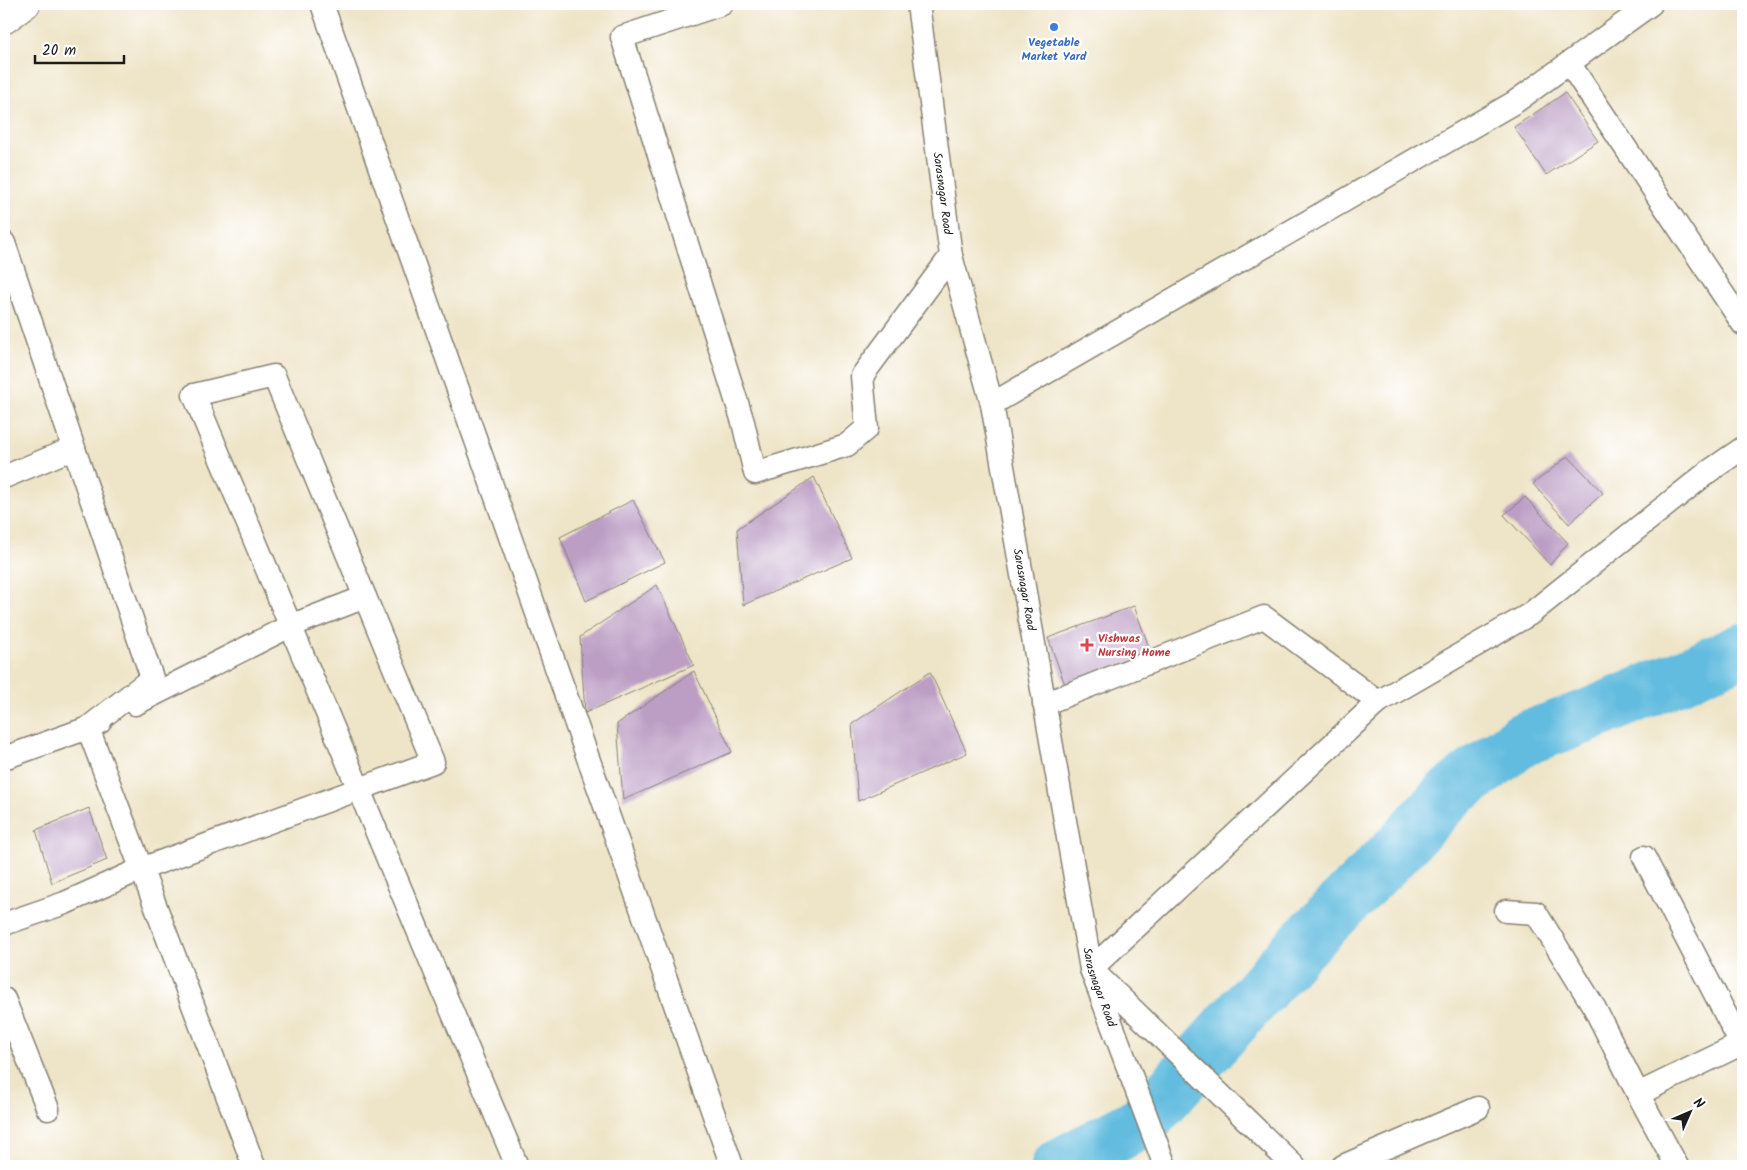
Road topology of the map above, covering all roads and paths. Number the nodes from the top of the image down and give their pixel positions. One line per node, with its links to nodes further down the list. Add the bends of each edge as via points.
1 (26, 4): 6 (street)
2 (322, 4): 34 (street)
3 (722, 4): 9 (street, via 622,37 744,422 755,473 847,445 867,428 862,376)
4 (918, 4): 9 (street, Sarasnagar Road)
5 (1651, 4): 7 (street)
6 (4, 20)
7 (1568, 63): 10 (street); 11 (street, via 1516,102)
8 (4, 242): 12 (street)
9 (951, 256): 11 (street, Sarasnagar Road)
10 (1743, 324)
11 (992, 404): 18 (street, Sarasnagar Road)
12 (74, 448): 14 (street); 19 (street, via 152,678)
13 (1743, 448): 17 (street, via 1708,472 1530,614)
14 (4, 477)
15 (365, 597): 16 (street); 16 (street, via 274,376 194,395); 21 (street, via 433,762)
16 (290, 626): 19 (street); 21 (street)
17 (1378, 702): 18 (street, via 1264,617); 26 (street)
18 (1044, 704): 26 (street, Sarasnagar Road)
19 (88, 728): 20 (street); 23 (street)
20 (5, 754)
21 (359, 789): 23 (street); 33 (street)
22 (1644, 857): 28 (street)
23 (141, 869): 25 (street, via 65,903); 32 (street)
24 (1506, 911): 29 (street, via 1536,913 1594,1007)
25 (4, 924)
26 (1091, 969): 35 (street, Sarasnagar Road); 36 (street)
27 (4, 999): 31 (street)
28 (1742, 1044): 29 (street)
29 (1638, 1094): 38 (street)
30 (1478, 1108): 37 (street)
31 (48, 1109)
32 (254, 1166)
33 (518, 1166)
34 (732, 1166)
35 (1165, 1166)
36 (1294, 1166)
37 (1343, 1166)
38 (1677, 1166)

